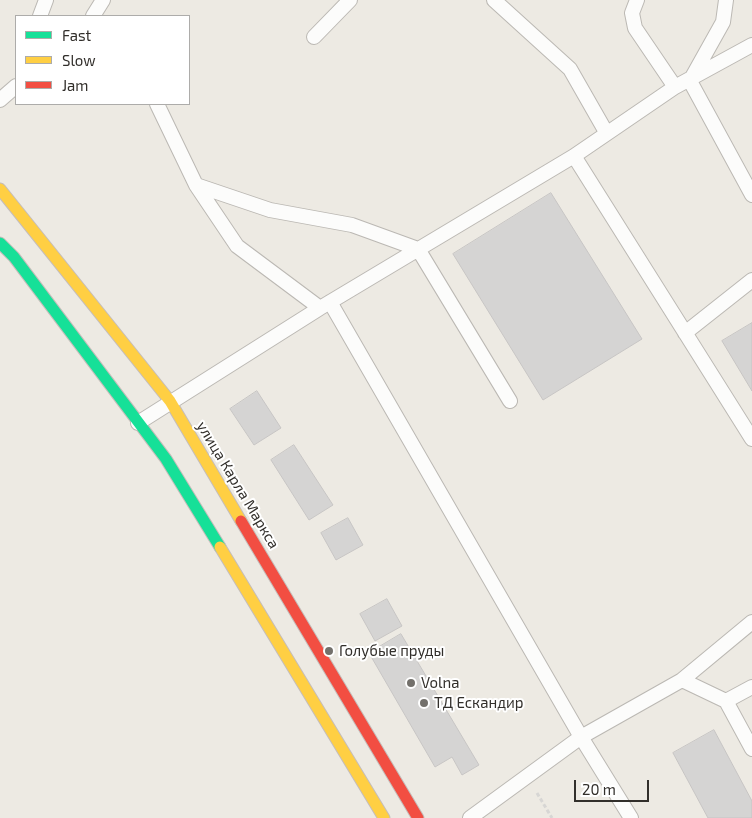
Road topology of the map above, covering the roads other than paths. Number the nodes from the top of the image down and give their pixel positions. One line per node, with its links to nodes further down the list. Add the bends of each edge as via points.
1 (46, 0): 7 (lane)
2 (103, 0): 8 (lane)
3 (350, 0): 9 (lane)
4 (494, 0): 16 (lane, via 570,69)
5 (637, 0): 13 (lane, via 632,13 635,28)
6 (726, 0): 12 (lane, via 723,22)
7 (40, 15)
8 (94, 15)
9 (314, 37)
10 (752, 45): 12 (lane)
11 (15, 78): 14 (lane)
12 (690, 80): 13 (lane); 20 (lane)
13 (675, 87): 16 (lane)
14 (9, 92)
15 (157, 105): 18 (lane)
16 (606, 132): 17 (lane)
17 (574, 156): 22 (lane); 25 (lane)
18 (196, 185): 22 (lane, via 270,210 352,225); 24 (lane, via 237,246)
19 (0, 189): 26 (main road, улица Карла Маркса)
20 (752, 195)
21 (0, 243): 28 (main road, via 14,257)
22 (418, 249): 24 (lane); 27 (lane)
23 (752, 280): 25 (lane)
24 (325, 305): 26 (lane); 34 (lane)
25 (685, 332): 29 (lane)
26 (170, 401): 28 (lane); 37 (main road, улица Карла Маркса)
27 (510, 401)
28 (138, 423): 36 (main road, via 166,459)
29 (752, 439)
30 (752, 622): 31 (lane)
31 (682, 680): 33 (lane); 34 (lane)
32 (752, 687): 33 (lane)
33 (726, 702): 35 (lane)
34 (581, 737): 38 (lane); 39 (lane)
35 (752, 749)
36 (384, 818)
37 (418, 818)
38 (470, 818)
39 (632, 818)

